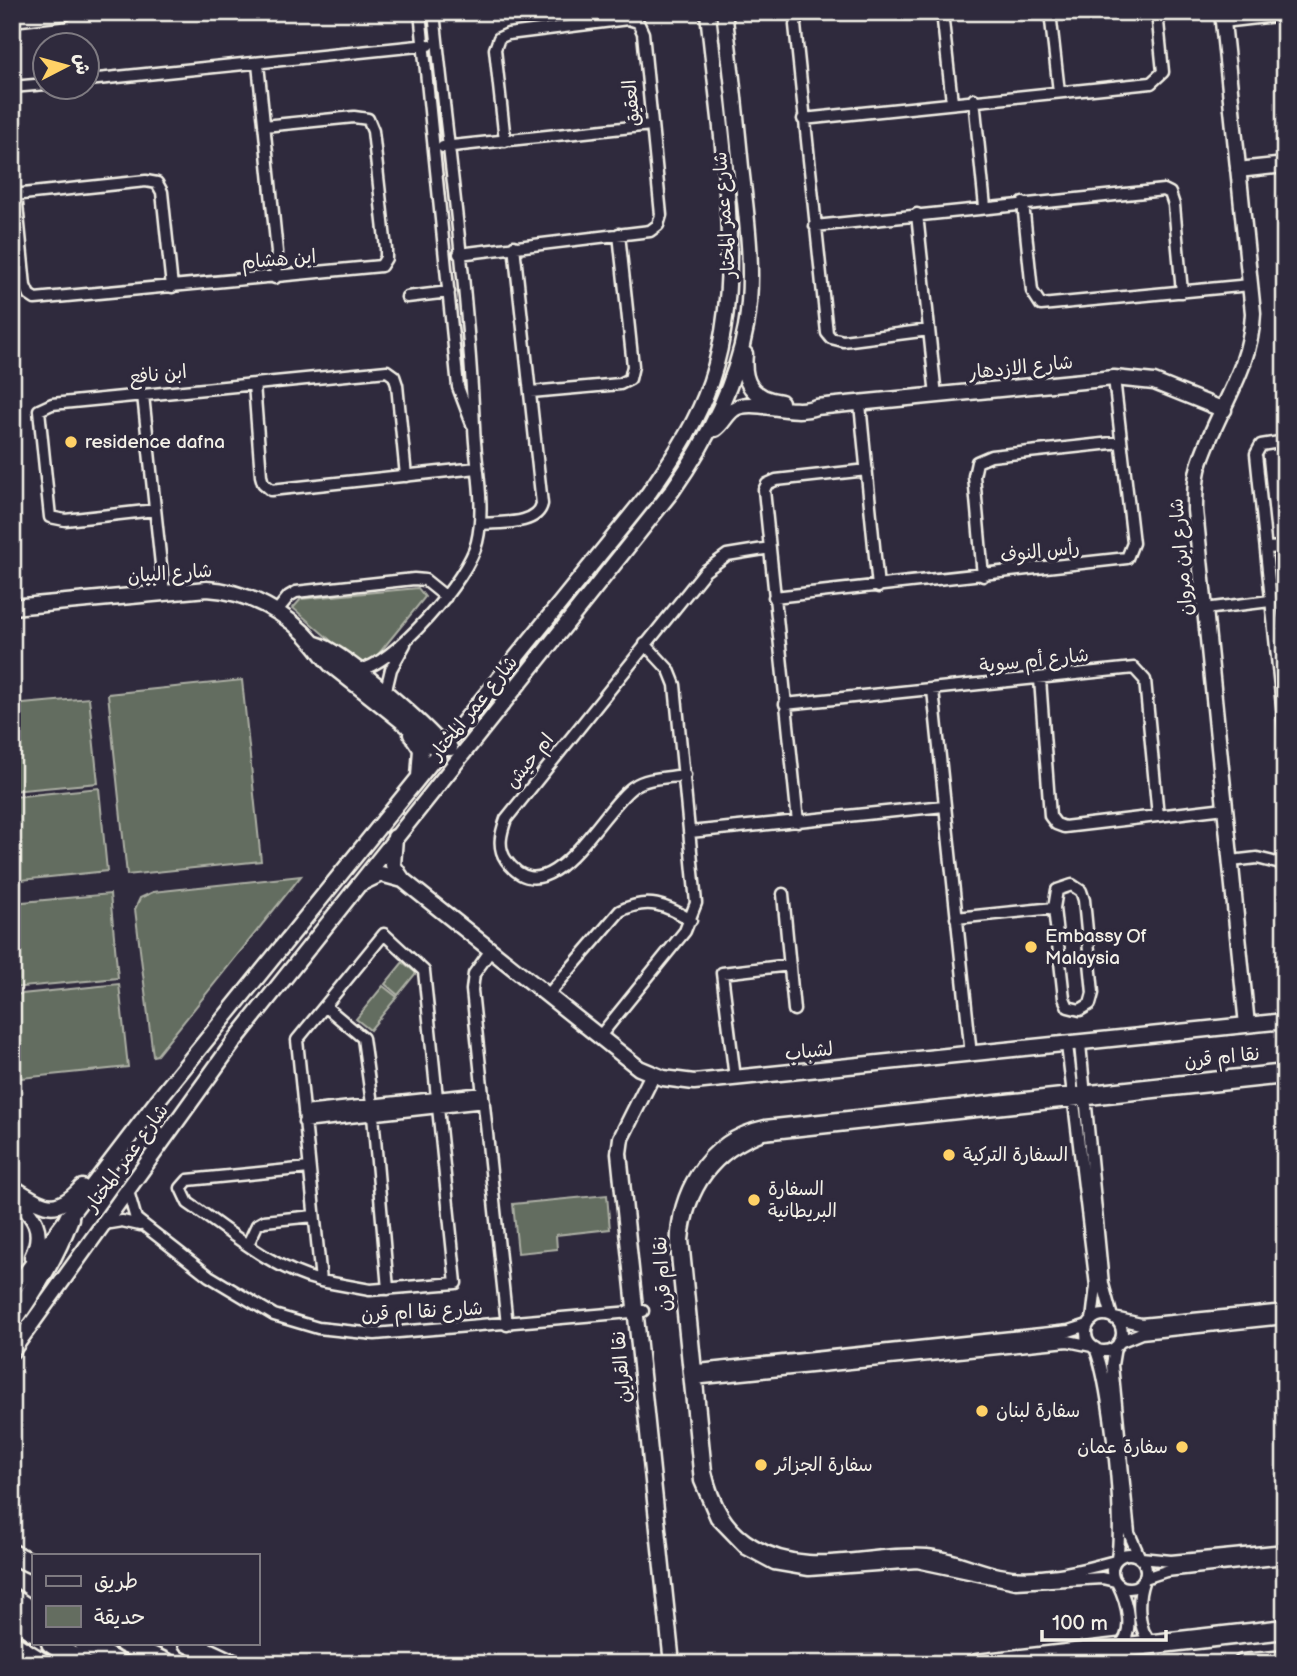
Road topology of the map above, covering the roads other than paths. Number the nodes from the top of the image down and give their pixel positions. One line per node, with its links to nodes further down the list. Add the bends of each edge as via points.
1 (64, 12): 12 (main road)
2 (420, 12): 14 (street)
3 (434, 12): 13 (street)
4 (708, 12): 87 (street, شارع عمر المختار, via 730,254 725,327 714,371 690,430 646,497)
5 (724, 12): 45 (street, شارع عمر المختار, via 748,244 748,311)
6 (807, 12): 22 (street, via 797,16 795,25)
7 (942, 12): 21 (street)
8 (1050, 12): 19 (street)
9 (1157, 12): 19 (street, via 1163,72 1156,81)
10 (1285, 15): 11 (street)
11 (1222, 17): 29 (street, شارع ابن مروان)
12 (12, 18)
13 (437, 44): 14 (street); 26 (street)
14 (424, 45): 15 (street); 27 (street)
15 (258, 64): 16 (street); 24 (street)
16 (102, 79)
17 (32, 85): 18 (street)
18 (12, 87)
19 (1059, 92): 20 (street)
20 (974, 99): 21 (street); 32 (street)
21 (952, 102): 22 (street)
22 (803, 119): 34 (street)
23 (651, 125): 25 (street); 25 (street, العقيق, via 642,29 636,20 628,19 499,38 495,49); 35 (street, العقيق, via 661,220 650,231)
24 (264, 126): 38 (street, via 277,252); 38 (street, ابن هشام, via 368,119 386,249 384,262 375,268)
25 (505, 141): 26 (street)
26 (448, 147): 27 (street); 37 (street)
27 (434, 148): 41 (street)
28 (1285, 165): 29 (street)
29 (1238, 170): 39 (street, شارع ابن مروان)
30 (14, 194): 40 (street, ابن هشام, via 25,286 32,298); 40 (street, via 157,183 162,192)
31 (1023, 203): 32 (street); 42 (street, via 1032,291 1041,305); 42 (street, via 1170,193)
32 (985, 207): 33 (street)
33 (917, 214): 34 (street); 44 (street)
34 (815, 226): 44 (street, via 825,326 831,338 843,341)
35 (619, 234): 36 (street, العقيق); 50 (street, via 633,366 630,379 620,384)
36 (514, 246): 37 (street, العقيق); 50 (street)
37 (459, 254): 46 (street)
38 (275, 278): 40 (street, ابن هشام)
39 (1250, 285): 42 (street); 55 (street, شارع ابن مروان, via 1250,347)
40 (172, 288)
41 (449, 292): 43 (street); 47 (street)
42 (1182, 292)
43 (407, 297)
44 (929, 330): 52 (street)
45 (743, 338): 54 (street, شارع الازدهار, via 744,377 755,393 773,401); 57 (street, شارع عمر المختار)
46 (469, 357): 47 (street); 56 (street)
47 (456, 359): 56 (street, via 460,395)
48 (1114, 378): 52 (street, شارع الازدهار); 55 (street, شارع الازدهار, via 1146,380); 58 (street, رأس النوف)
49 (254, 384): 51 (street, ابن نافع); 62 (street, ابن نافع, via 392,373); 62 (street, via 261,476 267,488)
50 (531, 392): 64 (street, via 541,510 530,519)
51 (142, 395): 63 (street); 63 (street, ابن نافع, via 45,405 39,410 38,424 50,517 65,520)
52 (936, 396): 53 (street, شارع الازدهار)
53 (860, 404): 54 (street, شارع الازدهار); 61 (street)
54 (816, 407): 57 (street, شارع الازدهار, via 795,412 741,406)
55 (1224, 410): 75 (street, شارع ابن مروان, via 1195,487)
56 (474, 428): 60 (street)
57 (710, 431): 90 (street, شارع عمر المختار, via 672,491)
58 (1121, 442): 68 (street, via 991,456 977,462 974,476); 68 (street, رأس النوف, via 1133,543 1128,558)
59 (1285, 442): 67 (street, via 1261,445 1256,454)
60 (477, 468): 62 (street); 64 (street)
61 (867, 470): 66 (street, via 767,484); 69 (street)
62 (406, 476)
63 (155, 510): 70 (street)
64 (481, 524): 71 (street, via 467,569)
65 (1285, 547): 67 (street)
66 (769, 548): 72 (street); 79 (street, ام حيش, via 730,554 714,563)
67 (1266, 548): 73 (street)
68 (983, 576): 69 (street, رأس النوف)
69 (878, 587): 72 (street, رأس النوف)
70 (164, 593): 74 (street, شارع البيان); 76 (street, شارع البيان, via 220,589 254,599)
71 (446, 597): 76 (street, via 420,578 296,592); 77 (street)
72 (775, 597): 85 (street)
73 (1270, 601): 75 (street); 80 (street)
74 (12, 607)
75 (1205, 609): 96 (street, شارع ابن مروان)
76 (276, 612): 78 (street, شارع البيان)
77 (412, 632): 81 (street, via 380,663); 84 (street, via 391,669)
78 (314, 644): 81 (street, شارع البيان, via 329,649); 86 (street, شارع البيان, via 330,663)
79 (645, 645): 93 (street, via 669,670 675,685); 93 (street, ام حيش, via 506,819 501,850 523,874 550,875 564,867 626,792 646,780)
80 (1281, 654): 89 (street)
81 (356, 671): 84 (street, شارع البيان)
82 (1040, 679): 83 (street, شارع أم سوية); 97 (street, شارع أم سوية, via 1131,668 1141,673); 97 (street, via 1052,821 1064,827)
83 (933, 690): 85 (street, شارع أم سوية); 95 (street)
84 (385, 694): 88 (street, شارع البيان)
85 (785, 704): 98 (street)
86 (390, 709): 91 (street, شارع البيان, via 432,746); 94 (street, via 421,749)
87 (468, 717): 88 (street, via 444,729); 91 (street, شارع عمر المختار)
88 (423, 724): 91 (street, شارع البيان)
89 (1285, 735)
90 (468, 745): 91 (street); 92 (street, شارع عمر المختار)
91 (444, 747): 92 (street); 94 (street, شارع عمر المختار)
92 (446, 773): 100 (street, شارع عمر المختار)
93 (685, 775): 99 (street)
94 (419, 779): 128 (street, شارع عمر المختار)
95 (944, 806): 98 (street); 107 (street)
96 (1225, 808): 97 (street); 101 (street, شارع ابن مروان)
97 (1158, 816)
98 (798, 822): 99 (street)
99 (690, 832): 108 (street, via 697,894)
100 (395, 836): 103 (street, via 393,865); 104 (street, شارع عمر المختار)
101 (1231, 861): 102 (street, via 1257,858); 115 (street, شارع ابن مروان)
102 (1285, 865)
103 (403, 880): 104 (street, via 381,874); 109 (street, لشباب)
104 (356, 887): 131 (street, شارع عمر المختار, via 236,1039)
105 (783, 894): 110 (street)
106 (1054, 908): 106 (street, via 1064,998 1068,1007 1080,1010 1090,1004 1093,993 1082,894 1072,885 1060,887 1053,898); 107 (street)
107 (956, 918): 118 (street)
108 (691, 920): 111 (street, via 662,903 620,911); 116 (street)
109 (491, 950): 111 (street, لشباب); 124 (street, via 474,974 472,990)
110 (790, 965): 113 (street); 121 (street, via 722,973)
111 (547, 996): 116 (street, لشباب)
112 (326, 1007): 125 (street, via 384,934 424,971); 126 (street, via 363,1038); 127 (street, via 297,1040)
113 (794, 1010)
114 (1285, 1021): 115 (street, لشباب)
115 (1247, 1025): 117 (street, لشباب)
116 (600, 1036): 120 (street, لشباب, via 639,1068)
117 (1074, 1044): 118 (street, لشباب); 123 (street)
118 (971, 1055): 121 (street, لشباب)
119 (1285, 1070): 123 (street, نقا ام قرن)
120 (658, 1076): 121 (street, لشباب, via 687,1082); 143 (street, نقا القراين, via 619,1148)
121 (735, 1078)
122 (1285, 1078): 123 (street, نقا ام قرن)
123 (1079, 1095): 144 (street, via 1103,1284); 147 (street, via 1096,1286); 152 (street, نقا ام قرن, via 764,1134 728,1151 701,1181 686,1218 683,1240)
124 (484, 1098): 125 (street); 148 (street)
125 (438, 1102): 126 (street); 140 (street, via 456,1283)
126 (373, 1109): 127 (street); 140 (street)
127 (304, 1117): 129 (street)
128 (118, 1152): 130 (street, via 62,1205 43,1206); 134 (street, شارع عمر المختار)
129 (309, 1168): 133 (street); 137 (street, via 183,1183 182,1194 188,1203)
130 (12, 1187)
131 (128, 1191): 135 (street, شارع عمر المختار); 136 (street, شارع نقا ام قرن, via 131,1209)
132 (12, 1195): 138 (street, via 38,1226 37,1247)
133 (314, 1216): 137 (street, via 264,1221); 139 (street)
134 (69, 1218): 138 (street, شارع عمر المختار); 146 (highway, via 46,1270)
135 (103, 1224): 136 (street, شارع نقا ام قرن, via 122,1221); 151 (street, شارع عمر المختار)
136 (146, 1229): 148 (street, شارع نقا ام قرن, via 274,1315 318,1328 375,1334)
137 (248, 1244): 139 (street)
138 (22, 1278): 141 (street, شارع عمر المختار)
139 (321, 1282): 140 (street)
140 (388, 1289)
141 (12, 1292)
142 (1285, 1310): 144 (street, via 1141,1324)
143 (640, 1312): 148 (street, شارع نقا ام قرن); 181 (street, نقا القراين); 182 (street, نقا القراين)
144 (1113, 1318): 147 (street, via 1102,1315); 149 (street, via 1122,1332)
145 (1285, 1318): 149 (street, via 1141,1333)
146 (12, 1321)
147 (1090, 1322): 150 (street, via 1086,1336); 152 (street, via 1069,1331)
148 (507, 1325)
149 (1117, 1344): 150 (street, via 1105,1350); 155 (street, via 1113,1375 1129,1533)
150 (1093, 1347): 152 (street, via 1068,1340); 157 (street, via 1103,1373 1118,1504)
151 (12, 1351)
152 (692, 1374): 157 (street, نقا ام قرن, via 711,1493 736,1533 765,1552 817,1563 930,1555 1019,1576 1070,1572); 160 (street, نقا ام قرن, via 704,1494 729,1534 764,1560 809,1570 917,1562 1016,1583 1102,1578)
153 (1285, 1550): 155 (street, via 1171,1561)
154 (12, 1554): 158 (highway)
155 (1140, 1557): 157 (street, via 1125,1553); 159 (street, via 1146,1567)
156 (1285, 1558): 159 (street, via 1166,1571)
157 (1116, 1560): 160 (street, via 1112,1571)
158 (32, 1564)
159 (1144, 1580): 160 (street, via 1131,1588); 173 (street, via 1142,1629)
160 (1116, 1582): 174 (street, via 1126,1605 1128,1631)
161 (12, 1590): 162 (highway)
162 (32, 1597)
163 (12, 1598): 164 (highway)
164 (32, 1611)
165 (12, 1617): 167 (highway)
166 (1285, 1629): 173 (highway)
167 (32, 1630)
168 (12, 1644): 176 (highway)
169 (53, 1644): 177 (highway)
170 (85, 1644): 178 (highway)
171 (126, 1644): 179 (highway)
172 (190, 1644): 180 (highway)
173 (1156, 1644): 174 (highway)
174 (1117, 1648): 183 (highway)
175 (1285, 1660): 184 (highway)
176 (44, 1664)
177 (83, 1664)
178 (119, 1664)
179 (168, 1664)
180 (233, 1664)
181 (672, 1664)
182 (680, 1664)
183 (977, 1664)
184 (1243, 1664)

